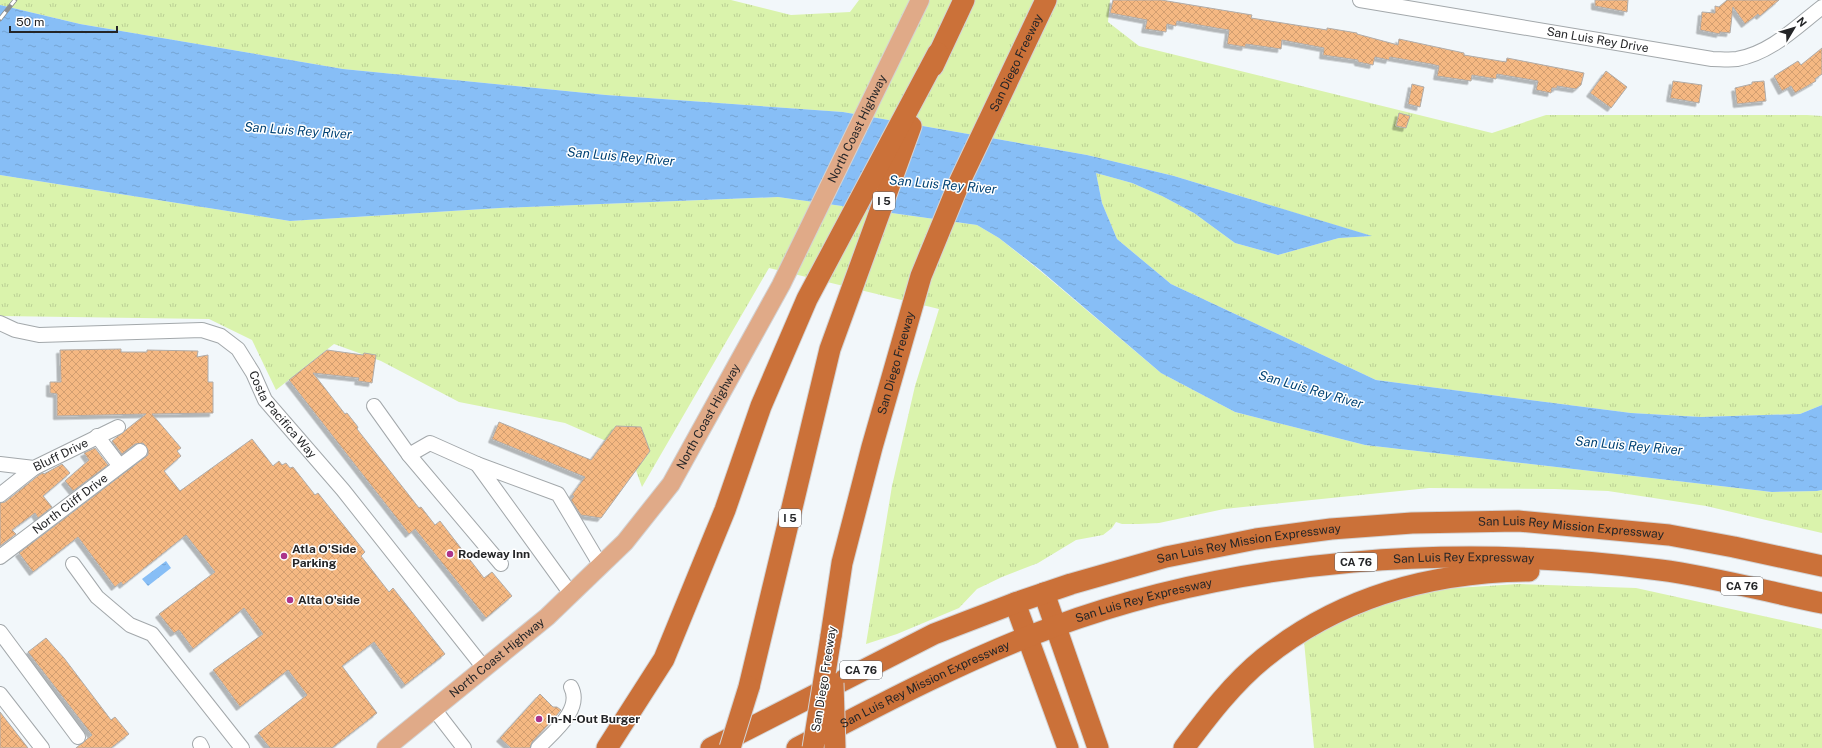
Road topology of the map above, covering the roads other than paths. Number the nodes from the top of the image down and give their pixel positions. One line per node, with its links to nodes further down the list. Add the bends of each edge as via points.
1 (920, 0): 21 (main road, North Coast Highway, via 781,285 671,484 626,542)
2 (964, 0): 6 (highway, I 5)
3 (1046, 0): 30 (highway, San Diego Freeway, via 960,181 921,276 842,563)
4 (1360, 0): 5 (street, San Luis Rey Drive, via 1712,59 1736,59 1756,54 1774,45)
5 (1822, 7)
6 (938, 54): 34 (highway, I 5, via 830,350); 43 (highway, via 807,299 761,406 725,510 664,659)
7 (0, 323): 32 (street, Costa Pacifica Way, via 15,330 39,335 202,330 221,336 238,349 253,373 265,400 343,490)
8 (374, 406): 12 (street)
9 (118, 427): 10 (street, Bluff Drive)
10 (97, 436): 15 (street); 16 (street, Bluff Drive)
11 (140, 451): 15 (street, North Cliff Drive)
12 (409, 455): 14 (street, via 430,442); 20 (street)
13 (0, 464): 16 (street, Bluff Drive)
14 (477, 464): 21 (street, via 558,494); 25 (street)
15 (119, 465): 18 (street, North Cliff Drive)
16 (34, 468): 17 (street)
17 (0, 495)
18 (0, 557)
19 (73, 564): 39 (street, via 97,597 130,625 152,634)
20 (501, 564)
21 (602, 566): 25 (main road, North Coast Highway)
22 (1822, 566): 24 (highway, San Luis Rey Mission Expressway / CA 76, via 1647,532 1518,521 1412,523 1331,529 1256,539 1166,557)
23 (1662, 570): 27 (highway, CA 76); 28 (highway, San Luis Rey Expressway / CA 76, via 1532,558 1411,558 1340,563 1278,570 1182,589 1117,606); 52 (highway, via 1522,571 1461,575 1415,583 1347,607 1321,620 1264,658 1238,682)
24 (1044, 593): 26 (highway, San Luis Rey Mission Expressway / CA 76); 28 (highway)
25 (571, 594): 32 (main road, North Coast Highway)
26 (1015, 603): 31 (highway); 44 (highway, San Luis Rey Mission Expressway / CA 76, via 934,634)
27 (1822, 603)
28 (1056, 626): 31 (highway, San Luis Rey Mission Expressway / CA 76); 51 (highway)
29 (0, 632): 37 (street)
30 (831, 636): 48 (highway, San Diego Freeway, bridge); 49 (highway, bridge)
31 (1028, 637): 47 (highway, San Luis Rey Mission Expressway / CA 76, via 888,700); 50 (highway)
32 (484, 668): 36 (main road, North Coast Highway)
33 (571, 687): 42 (street, via 575,700 571,711)
34 (750, 687): 45 (highway, bridge); 46 (highway, I 5, bridge)
35 (0, 694): 38 (street)
36 (434, 709): 40 (main road, North Coast Highway); 41 (street)
37 (78, 737)
38 (42, 748)
39 (242, 748)
40 (386, 748)
41 (464, 748)
42 (538, 748)
43 (607, 748)
44 (711, 748)
45 (730, 748)
46 (744, 748)
47 (797, 748)
48 (813, 748)
49 (835, 748)
50 (1068, 748)
51 (1098, 748)
52 (1184, 748)

